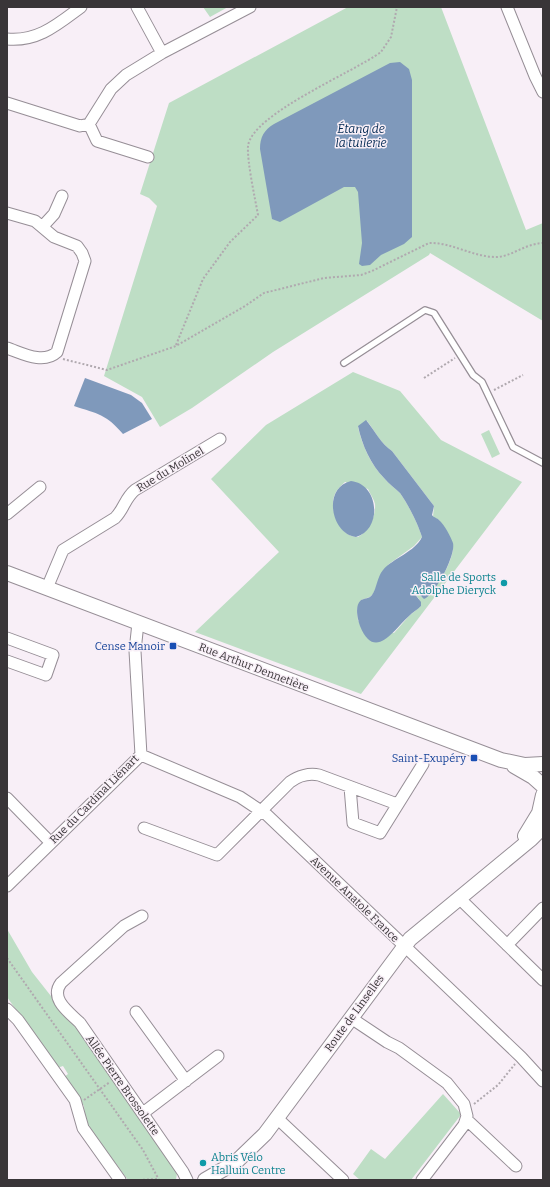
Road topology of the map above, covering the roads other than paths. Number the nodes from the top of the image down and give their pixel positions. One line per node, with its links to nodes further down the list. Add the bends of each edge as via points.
1 (81, 7): 5 (street, via 41,34 21,40)
2 (137, 7): 6 (street)
3 (250, 7): 6 (street)
4 (507, 7): 7 (street)
5 (7, 40)
6 (162, 53): 9 (street, via 117,82)
7 (543, 91)
8 (7, 103): 9 (street, via 80,126)
9 (89, 124): 10 (street, via 97,141)
10 (148, 157)
11 (62, 196): 13 (street, via 54,214)
12 (7, 213): 13 (street)
13 (43, 226): 14 (street, via 54,237 77,246 85,261 58,350 52,356 40,358)
14 (7, 348)
15 (344, 363): 17 (lane, via 426,310 434,313 473,375 482,382 514,447)
16 (220, 439): 21 (street, Rue du Molinel, via 135,490 125,499 115,518 63,550)
17 (543, 463)
18 (40, 487): 19 (street)
19 (7, 514)
20 (7, 573): 21 (street, Rue Arthur Dennetière)
21 (47, 588): 22 (street, Rue Arthur Dennetière)
22 (138, 623): 25 (street, Rue du Cardinal Liénart, via 135,651); 26 (street, Rue Arthur Dennetière)
23 (7, 638): 24 (street, via 53,655 46,675)
24 (7, 661)
25 (141, 755): 34 (street, Avenue Anatole France, via 240,797); 37 (street, Rue du Cardinal Liénart)
26 (501, 760): 28 (street, Rue Arthur Dennetière, via 525,765); 31 (street, Rue Arthur Dennetière, via 527,773)
27 (423, 764): 33 (street)
28 (543, 764)
29 (543, 771): 31 (street, Route de Linselles)
30 (350, 787): 33 (street); 33 (street, via 353,823 360,826 380,833); 34 (street, via 319,775 304,775 290,782)
31 (543, 790): 38 (street, Route de Linselles, via 536,820)
32 (7, 798): 37 (street)
33 (398, 804)
34 (262, 811): 36 (street, via 218,855); 44 (street, Avenue Anatole France)
35 (543, 827): 38 (street, Route de Linselles)
36 (144, 828)
37 (51, 843): 39 (street, Rue du Cardinal Liénart)
38 (512, 853): 40 (street, Route de Linselles)
39 (7, 886)
40 (459, 898): 43 (street); 44 (street, Route de Linselles)
41 (543, 908): 43 (street)
42 (142, 916): 52 (street, Allée Pierre Brossolette, via 118,931 61,983 57,993 65,1009 80,1023)
43 (507, 945): 45 (street)
44 (404, 946): 48 (street, Route de Linselles); 51 (street, Avenue Anatole France)
45 (543, 980)
46 (7, 1008): 56 (street, via 78,1105 85,1132)
47 (136, 1012): 50 (street)
48 (351, 1018): 53 (street, via 445,1080 461,1100); 54 (street, Route de Linselles)
49 (218, 1056): 50 (street)
50 (186, 1081): 52 (street)
51 (543, 1081)
52 (143, 1113): 57 (street, Allée Pierre Brossolette)
53 (466, 1115): 55 (street); 60 (street, via 462,1128)
54 (277, 1118): 58 (street, Route de Linselles, via 244,1156); 59 (street)
55 (516, 1166)
56 (120, 1180)
57 (187, 1180)
58 (205, 1180)
59 (343, 1180)
60 (422, 1180)

